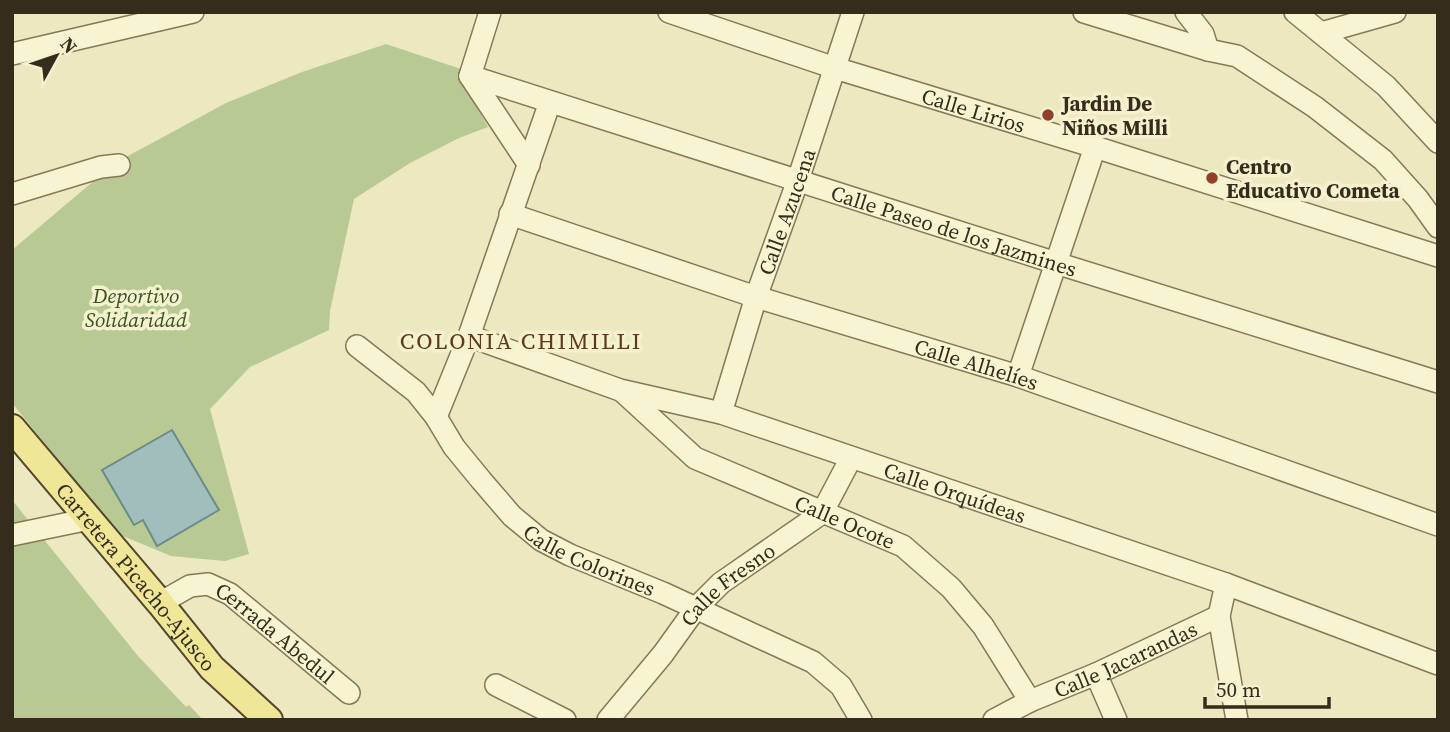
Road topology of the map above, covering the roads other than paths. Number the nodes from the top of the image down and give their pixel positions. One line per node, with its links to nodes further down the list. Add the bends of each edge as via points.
1 (193, 12): 9 (street)
2 (490, 12): 14 (street)
3 (669, 12): 13 (street, Calle Lirios)
4 (853, 12): 13 (street, Calle Azucena)
5 (1084, 12): 11 (street)
6 (1186, 12): 11 (street, via 1203,34)
7 (1296, 12): 10 (street)
8 (1395, 12): 10 (street)
9 (149, 17): 12 (street)
10 (1321, 33): 16 (street)
11 (1208, 50): 23 (street, via 1237,57 1315,107 1382,160)
12 (12, 54)
13 (835, 68): 17 (street, Calle Lirios); 20 (street, Calle Azucena)
14 (470, 76): 15 (street, Calle Paseo de los Jazmines); 18 (street)
15 (550, 102): 18 (street); 20 (street, Calle Paseo de los Jazmines)
16 (1434, 133)
17 (1095, 147): 24 (street, Calle Lirios); 25 (street)
18 (529, 164): 22 (street)
19 (119, 165): 21 (street)
20 (798, 180): 25 (street, Calle Paseo de los Jazmines); 26 (street, Calle Azucena)
21 (12, 194)
22 (510, 214): 26 (street, Calle Alhelíes); 27 (street)
23 (1438, 227)
24 (1438, 257)
25 (1056, 263): 29 (street); 30 (street, Calle Paseo de los Jazmines)
26 (756, 298): 29 (street, Calle Alhelíes); 32 (street, Calle Azucena)
27 (469, 336): 31 (street, Calle Orquídeas); 33 (street)
28 (357, 346): 33 (street, Calle Colorines, via 416,392)
29 (1018, 376): 38 (street, Calle Alhelíes)
30 (1438, 382)
31 (620, 390): 32 (street, Calle Orquídeas); 36 (street, Calle Ocote, via 695,458)
32 (721, 413): 35 (street, Calle Orquídeas)
33 (436, 417): 42 (street, Calle Colorines, via 481,480 512,516 541,540)
34 (12, 428): 37 (main road, Carretera Picacho-Ajusco)
35 (851, 458): 36 (street, Calle Fresno); 40 (street, Calle Orquídeas)
36 (822, 513): 42 (street, Calle Fresno, via 721,583); 48 (street, Calle Ocote, via 903,546 951,588 983,626)
37 (89, 519): 39 (street); 41 (main road, Carretera Picacho-Ajusco)
38 (1438, 525)
39 (12, 535)
40 (1226, 584): 43 (street); 44 (street, Calle Orquídeas)
41 (160, 603): 47 (street, Cerrada Abedul, via 190,586 208,584 230,594); 49 (main road, Carretera Picacho-Ajusco, via 212,668)
42 (696, 608): 51 (street, Calle Fresno); 52 (street, Calle Colorines, via 813,662 841,686)
43 (1219, 616): 45 (street, Calle Jacarandas); 55 (street)
44 (1438, 664)
45 (1096, 674): 48 (street, Calle Jacarandas); 54 (street)
46 (496, 685): 50 (street)
47 (349, 693)
48 (1030, 702): 53 (street, Calle Jacarandas)
49 (269, 720)
50 (565, 720)
51 (608, 720)
52 (861, 720)
53 (995, 720)
54 (1116, 720)
55 (1237, 720)

